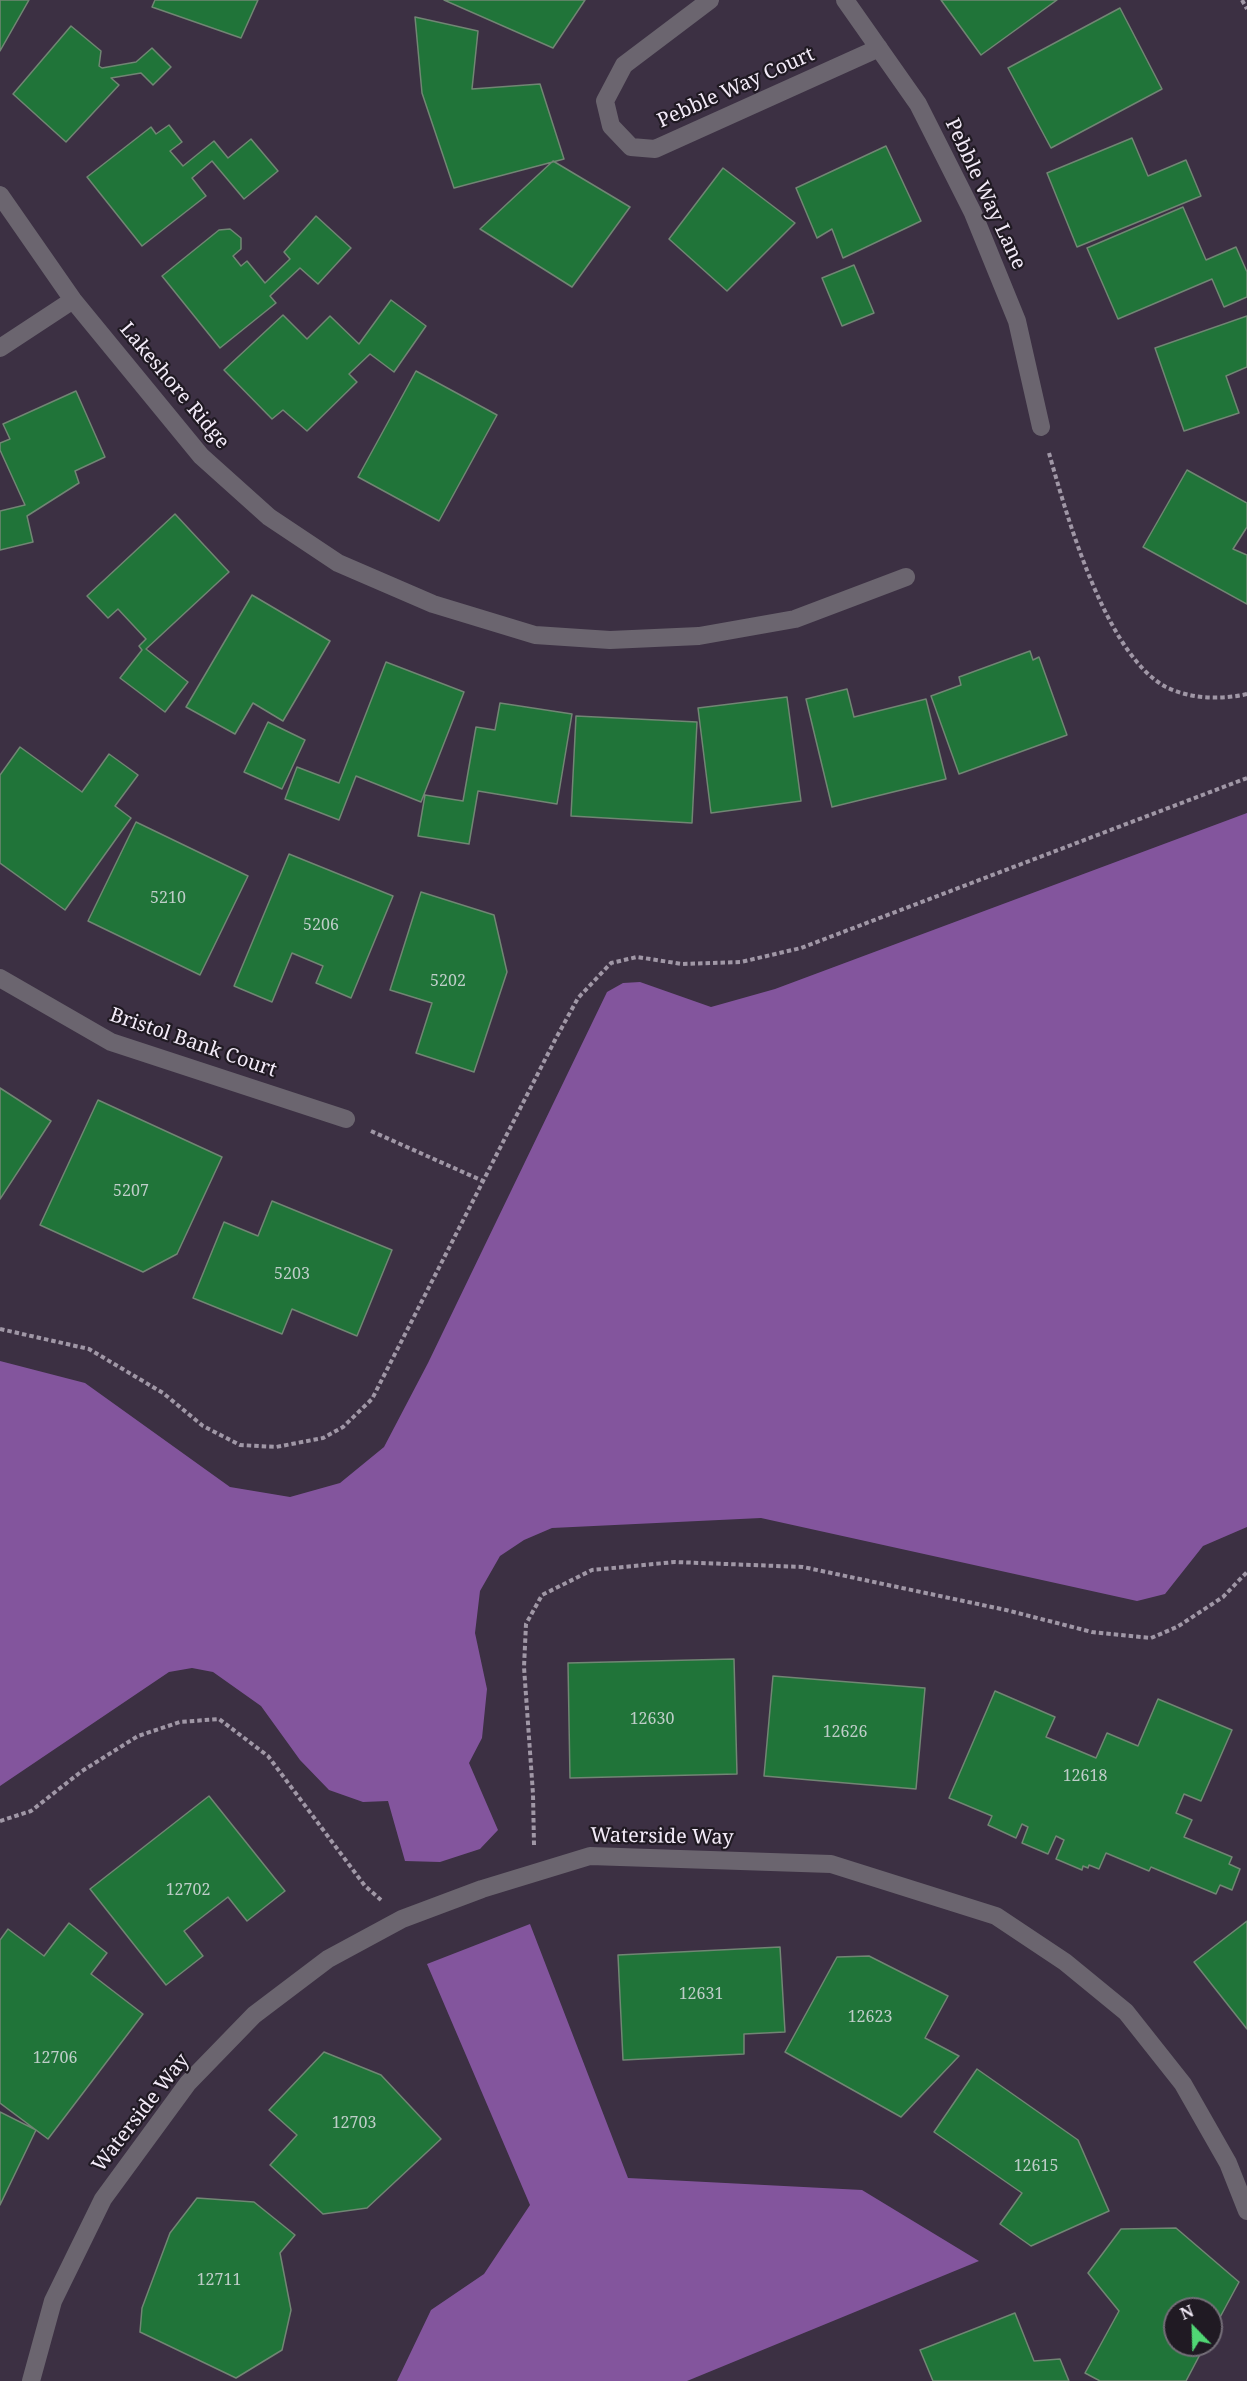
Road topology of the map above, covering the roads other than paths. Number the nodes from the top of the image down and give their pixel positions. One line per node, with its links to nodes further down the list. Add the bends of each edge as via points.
1 (710, 0): 3 (street, Pebble Way Court, via 624,65 605,101 611,126 631,147 655,149)
2 (845, 0): 3 (street, Pebble Way Lane)
3 (879, 48): 7 (street, Pebble Way Lane, via 918,104 973,213 1017,321)
4 (4, 207): 5 (street, Lakeshore Ridge)
5 (73, 300): 6 (street); 8 (street, Lakeshore Ridge, via 201,456 269,517 338,563 433,604 535,635 610,640 699,636 795,619)
6 (0, 348)
7 (1041, 427)
8 (906, 578)
9 (0, 978): 10 (street, Bristol Bank Court, via 111,1042)
10 (346, 1119)
11 (1247, 2211): 12 (street, Waterside Way, via 1228,2163 1183,2084 1126,2012 1065,1962 996,1916 831,1864 590,1856 482,1889 402,1919 328,1959 254,2015 188,2084 103,2199 53,2301)
12 (31, 2381)

